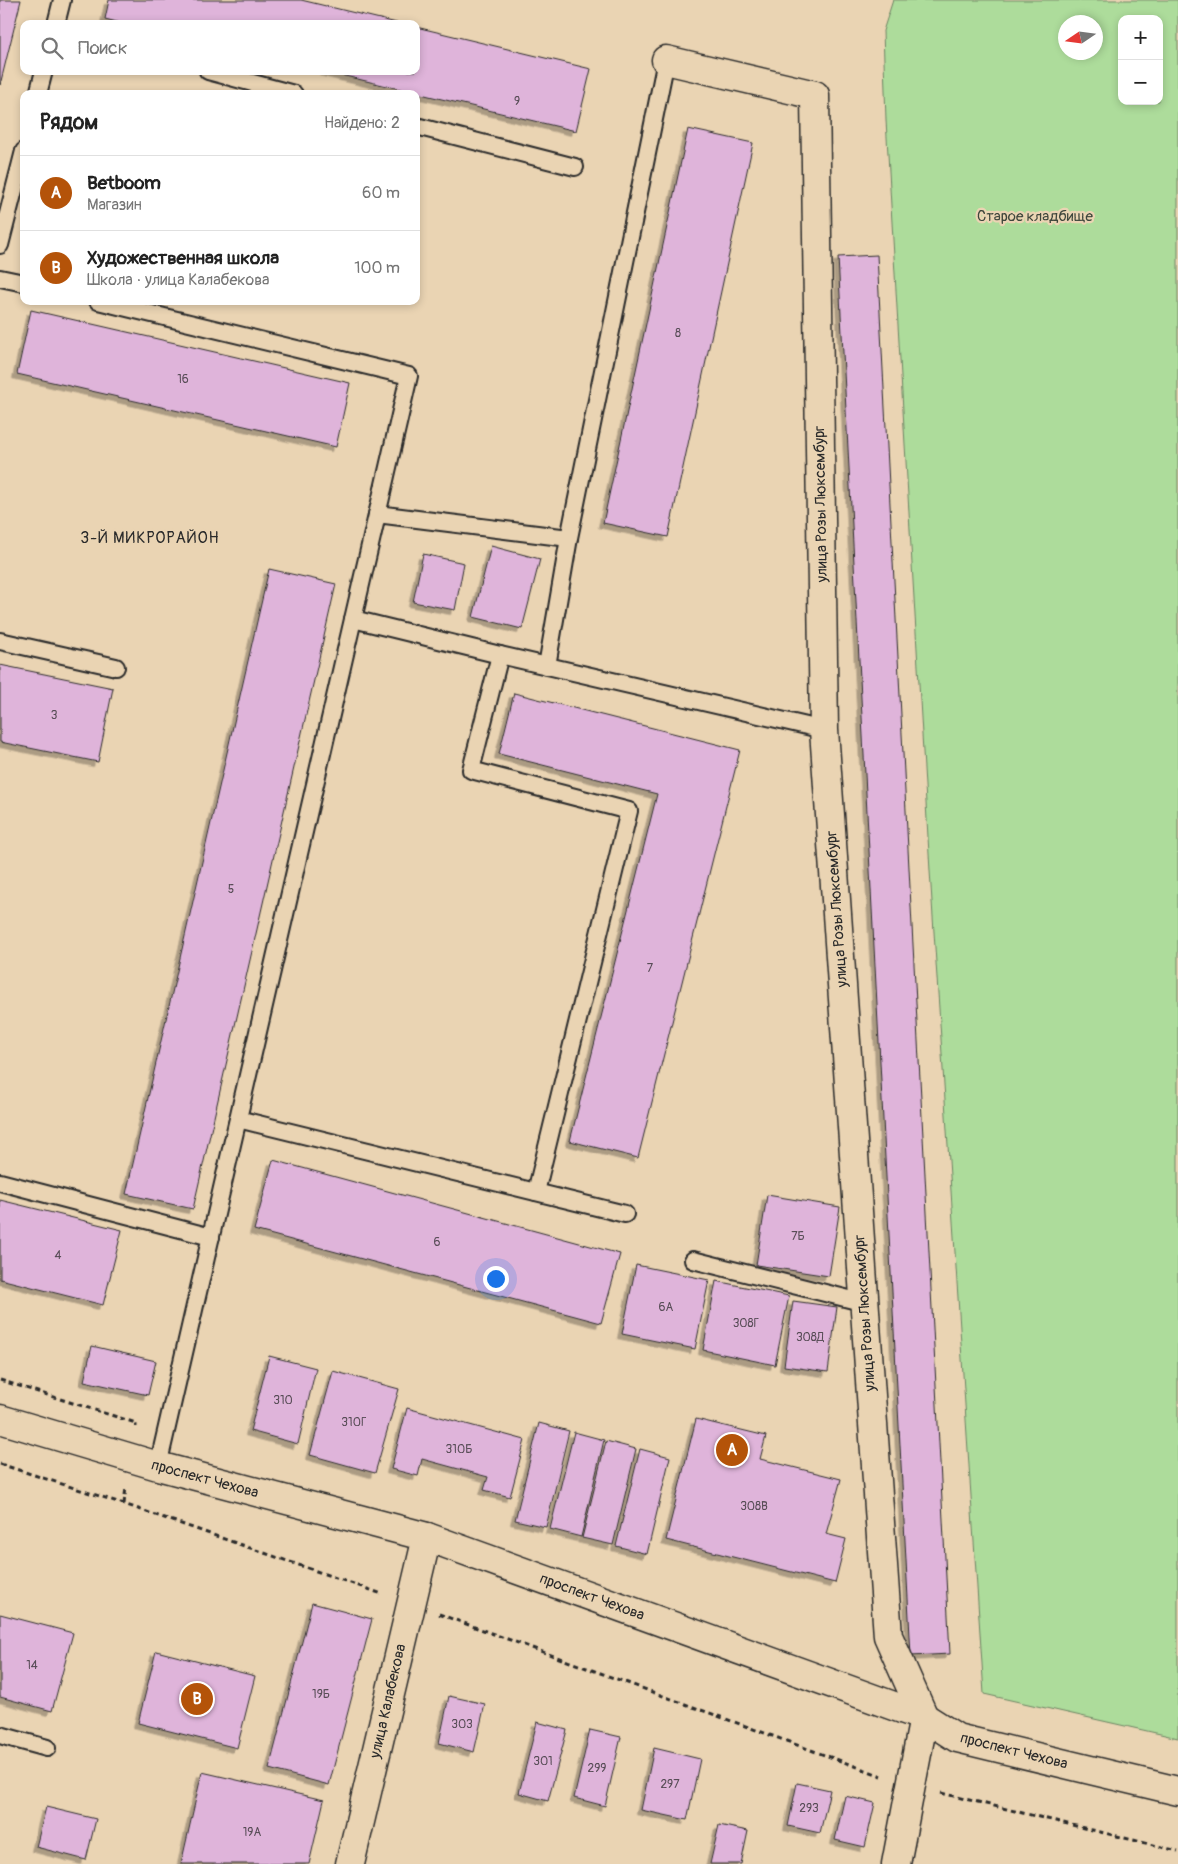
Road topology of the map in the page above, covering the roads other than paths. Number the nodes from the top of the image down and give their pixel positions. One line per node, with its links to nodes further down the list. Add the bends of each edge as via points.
1 (62, 0): 2 (lane)
2 (57, 20)
3 (666, 60): 16 (lane); 22 (street, улица Розы Люксембург, via 815,95)
4 (43, 75): 6 (lane)
5 (223, 75): 7 (lane)
6 (39, 90)
7 (279, 90)
8 (420, 127): 10 (lane)
9 (20, 167): 11 (lane)
10 (575, 167)
11 (0, 245)
12 (0, 278): 13 (lane)
13 (20, 282)
14 (115, 305): 15 (lane, via 409,376)
15 (377, 514): 16 (lane); 17 (lane)
16 (568, 538): 20 (lane)
17 (353, 619): 19 (lane); 23 (lane)
18 (0, 641): 21 (lane)
19 (500, 655): 20 (lane); 25 (lane, via 472,770 629,811)
20 (547, 666): 22 (lane)
21 (116, 667)
22 (824, 730): 29 (street, улица Розы Люксембург)
23 (238, 1119): 25 (lane); 27 (lane)
24 (0, 1182): 27 (lane)
25 (536, 1192): 26 (lane)
26 (625, 1214)
27 (211, 1237): 31 (lane)
28 (693, 1260): 29 (lane)
29 (864, 1302): 33 (street, улица Розы Люксембург, via 888,1636)
30 (0, 1419): 31 (street, проспект Чехова)
31 (158, 1466): 32 (street, проспект Чехова)
32 (427, 1537): 33 (street, проспект Чехова); 37 (street, улица Калабекова)
33 (924, 1717): 36 (street, проспект Чехова, via 957,1738); 38 (street)
34 (0, 1735): 35 (lane)
35 (47, 1748)
36 (1178, 1791)
37 (350, 1864)
38 (896, 1864)

